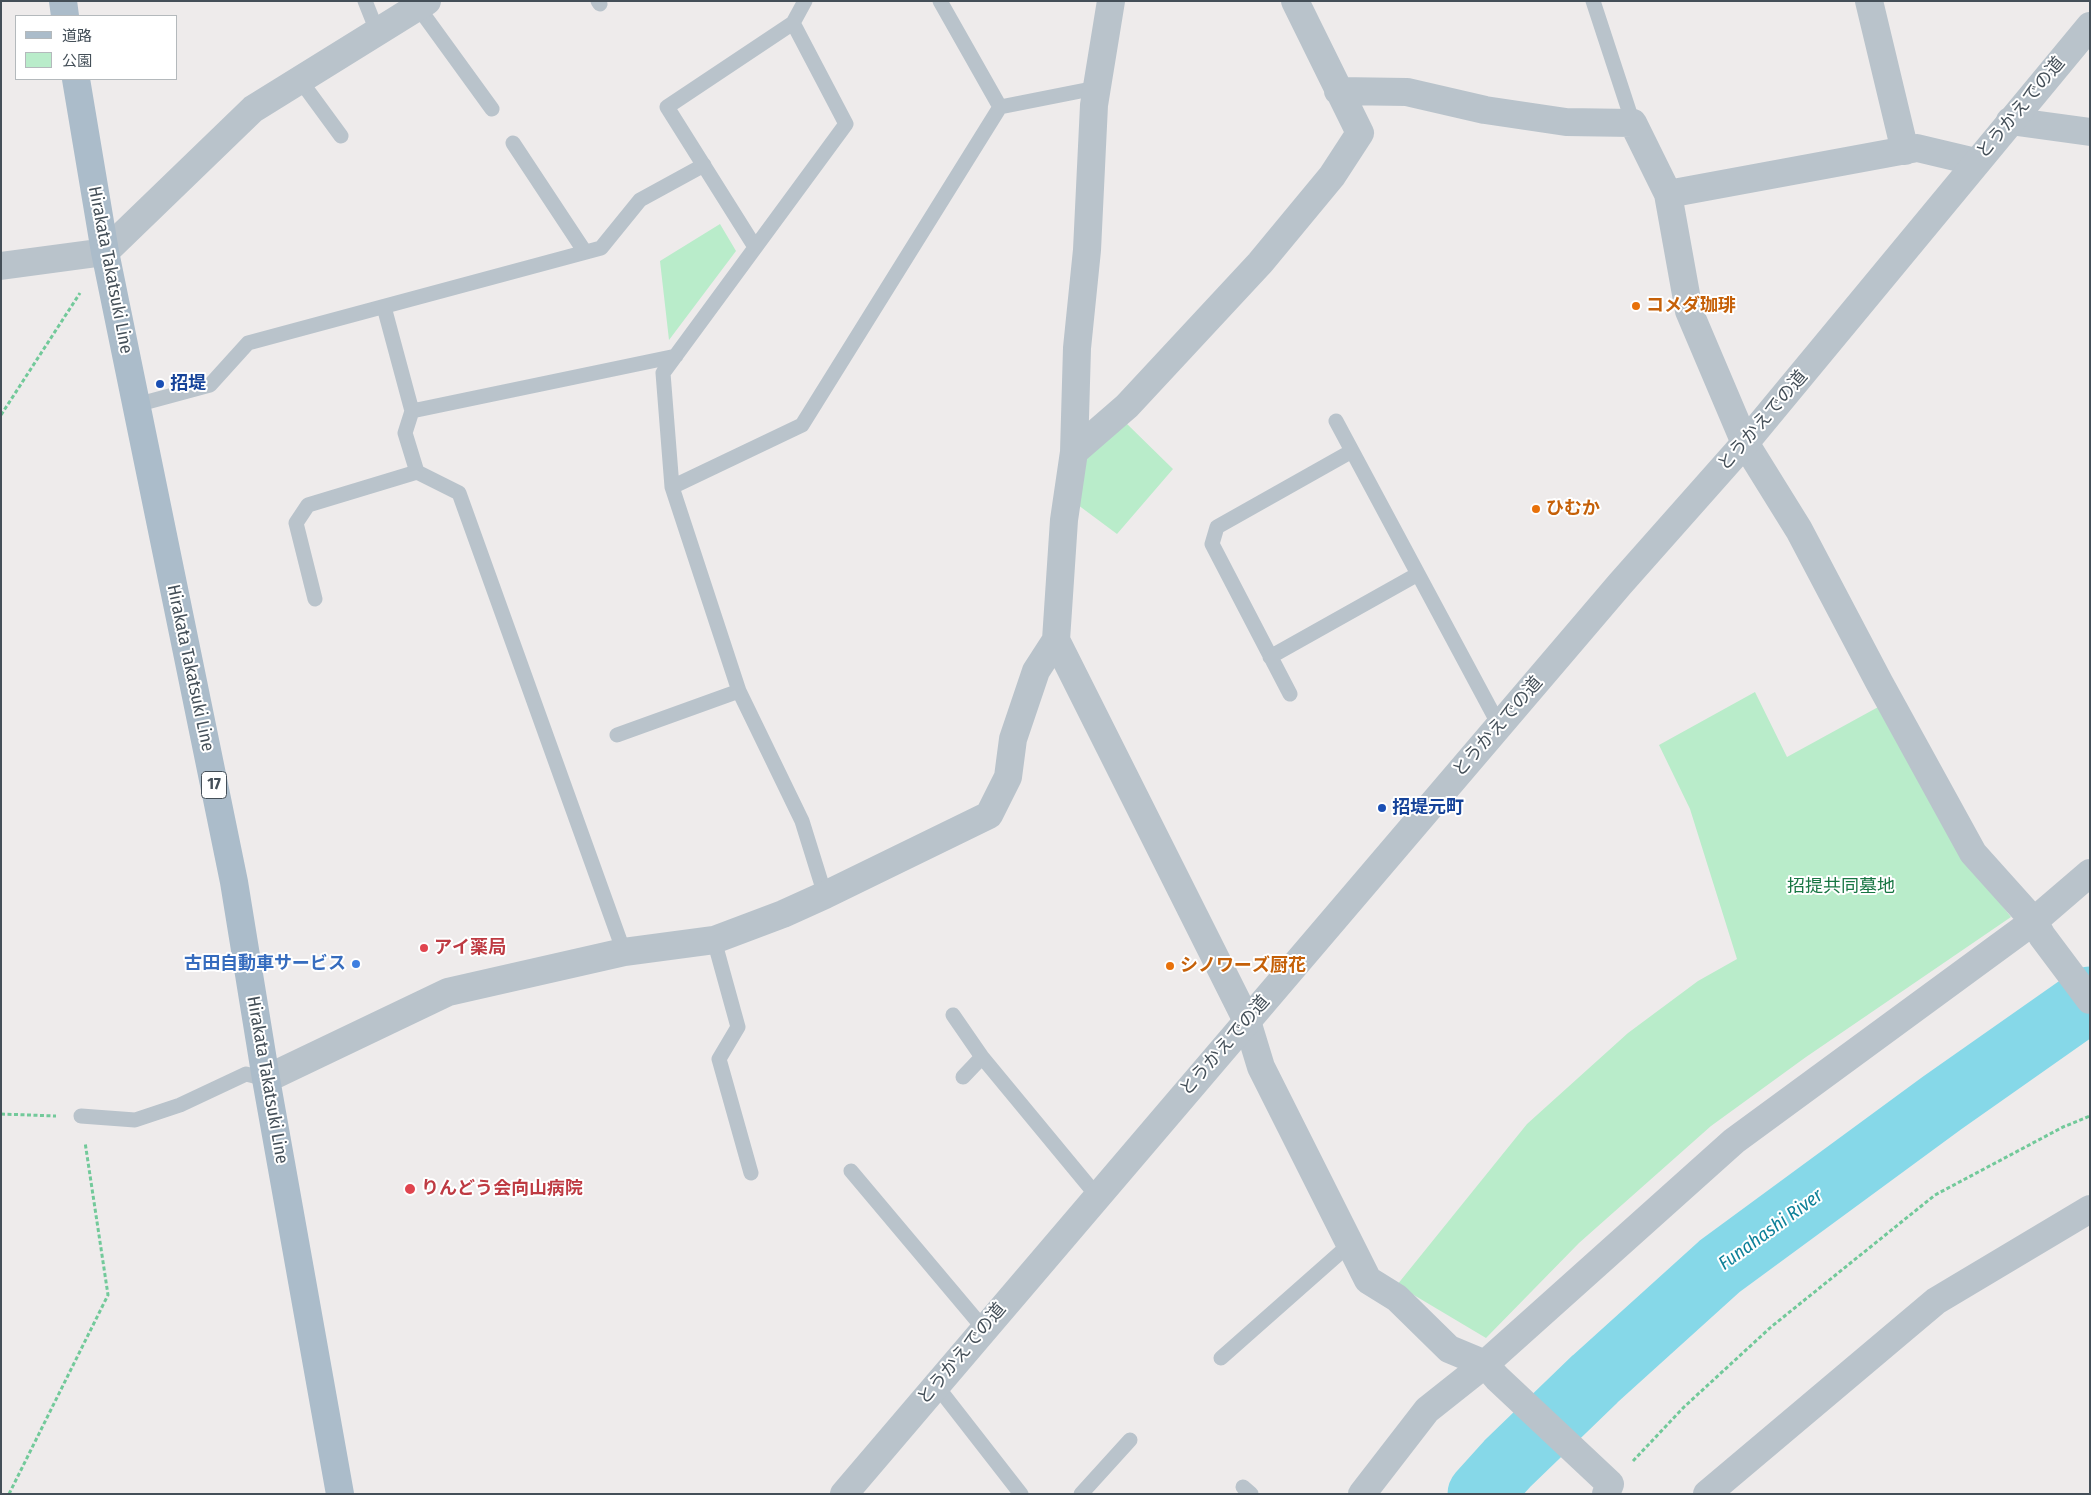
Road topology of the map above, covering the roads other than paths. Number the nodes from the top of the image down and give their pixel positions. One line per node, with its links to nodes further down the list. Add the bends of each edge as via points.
1 (63, 1): 10 (main road)
2 (365, 1): 13 (lane)
3 (805, 1): 11 (lane)
4 (940, 1): 18 (lane)
5 (1111, 1): 16 (street)
6 (1294, 1): 17 (street)
7 (1593, 1): 21 (lane)
8 (1869, 1): 25 (street)
9 (423, 4): 13 (street); 19 (lane)
10 (65, 15)
11 (793, 23): 27 (lane, via 667,107); 29 (lane, via 846,124)
12 (2090, 26): 20 (street, とうかえでの道)
13 (377, 31): 15 (street)
14 (76, 80): 30 (main road, Hirakata Takatsuki Line / 17)
15 (300, 80): 23 (lane); 30 (street, via 254,109)
16 (1096, 88): 18 (lane); 40 (street, via 1087,250 1077,348)
17 (1338, 91): 21 (street, via 1407,92 1485,110 1566,122); 40 (street, via 1360,133 1332,176 1260,263 1127,406)
18 (1000, 107): 42 (lane, via 802,425)
19 (492, 109)
20 (2010, 121): 22 (street); 26 (street, とうかえでの道)
21 (1633, 123): 28 (street)
22 (2090, 132)
23 (341, 136)
24 (513, 143): 31 (lane)
25 (1905, 151): 26 (street, via 1916,148); 28 (street)
26 (1976, 162): 38 (street, とうかえでの道)
27 (704, 165): 29 (lane); 31 (lane, via 640,200 601,248)
28 (1668, 194): 38 (street, via 1689,311)
29 (755, 248): 34 (lane)
30 (106, 252): 32 (street); 35 (main road, Hirakata Takatsuki Line / 17)
31 (585, 252): 33 (lane)
32 (1, 266)
33 (384, 307): 35 (lane, via 248,343 210,385); 36 (lane)
34 (676, 356): 36 (lane); 42 (lane, via 663,373)
35 (136, 405): 60 (main road, Hirakata Takatsuki Line / 17, via 234,882)
36 (412, 411): 41 (lane, via 405,433)
37 (1336, 421): 39 (lane)
38 (1745, 443): 49 (street, とうかえでの道); 53 (street, via 1799,530 1973,853)
39 (1352, 451): 43 (lane); 46 (lane, via 1217,527 1212,544)
40 (1074, 452): 45 (street, via 1064,520)
41 (417, 472): 44 (lane, via 308,505 296,523); 55 (lane, via 459,493)
42 (672, 486): 47 (lane)
43 (1418, 574): 46 (lane); 49 (lane)
44 (314, 599)
45 (1056, 640): 52 (street, via 1036,671 1013,739 1008,777 989,815); 58 (street)
46 (1270, 657): 48 (lane)
47 (739, 691): 50 (lane); 52 (lane, via 802,821)
48 (1290, 694)
49 (1499, 725): 58 (street, とうかえでの道)
50 (618, 735)
51 (2090, 873): 53 (street)
52 (825, 895): 54 (street)
53 (2038, 928): 56 (street); 70 (street, via 1734,1141)
54 (714, 940): 55 (street); 64 (lane, via 738,1027 719,1059)
55 (624, 952): 60 (street, via 448,992)
56 (2090, 1000)
57 (953, 1015): 59 (lane)
58 (1247, 1021): 65 (street, とうかえでの道); 67 (street, via 1261,1067)
59 (982, 1057): 61 (lane); 65 (lane)
60 (266, 1078): 62 (lane, via 246,1074 180,1105 135,1120); 74 (main road, Hirakata Takatsuki Line / 17)
61 (963, 1078)
62 (81, 1116)
63 (851, 1171): 68 (lane)
64 (751, 1173)
65 (1097, 1196): 68 (street, とうかえでの道)
66 (2090, 1209): 79 (street, via 1936,1301)
67 (1350, 1244): 69 (lane); 70 (street, via 1368,1280 1397,1298 1449,1349)
68 (984, 1329): 71 (street, とうかえでの道)
69 (1221, 1358)
70 (1491, 1371): 73 (street); 78 (street, via 1427,1410)
71 (936, 1385): 75 (street, とうかえでの道); 76 (lane)
72 (1130, 1440): 77 (lane)
73 (1606, 1485)
74 (340, 1494)
75 (844, 1494)
76 (1021, 1494)
77 (1081, 1494)
78 (1362, 1494)
79 (1706, 1494)

